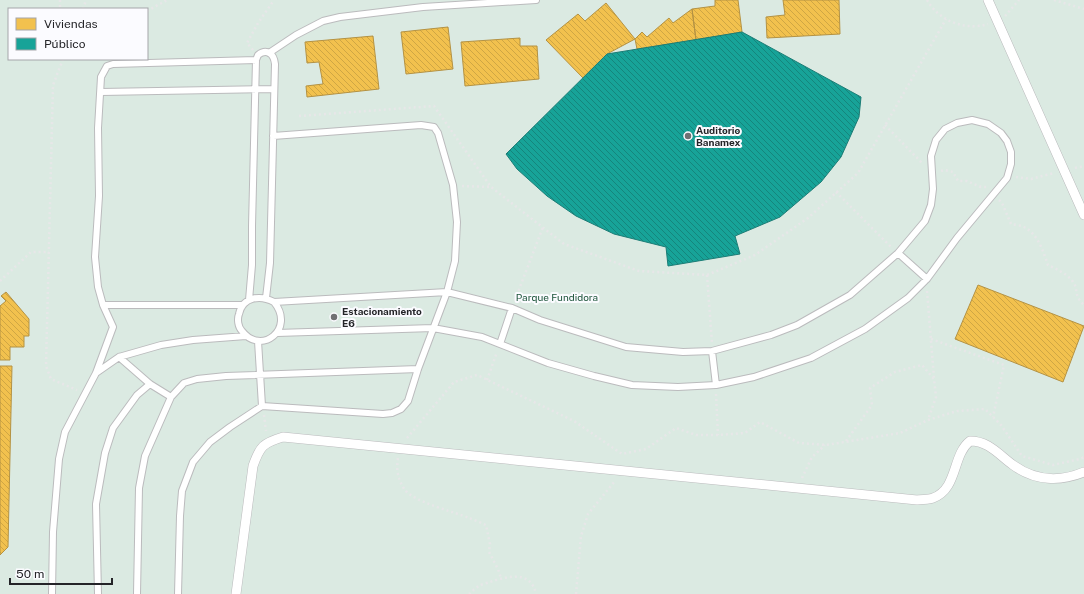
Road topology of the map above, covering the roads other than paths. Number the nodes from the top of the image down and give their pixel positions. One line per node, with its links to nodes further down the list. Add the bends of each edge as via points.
1 (536, 0): 3 (lane, via 423,7 340,17 323,21)
2 (988, 0): 9 (street)
3 (270, 53): 4 (lane, via 266,52); 6 (lane, via 275,59)
4 (257, 58): 5 (lane); 7 (lane, via 113,64 108,66 101,77)
5 (256, 88): 6 (lane); 7 (lane); 14 (lane)
6 (274, 89): 8 (lane)
7 (101, 92): 16 (lane, via 95,257)
8 (273, 136): 12 (lane, via 421,125 434,127 453,186 457,222 456,261); 13 (lane, via 270,263)
9 (1084, 215)
10 (898, 253): 11 (lane); 11 (lane, via 925,221 933,189 931,156 936,140 945,129 972,120 988,124 1001,133 1011,152 1007,178); 24 (lane, via 850,295 797,325)
11 (927, 279): 30 (lane, via 908,298 866,329 811,358 754,377)
12 (447, 292): 15 (lane); 18 (lane); 19 (lane)
13 (266, 298): 14 (lane); 15 (lane)
14 (250, 300): 17 (lane)
15 (274, 302): 20 (lane, via 282,317)
16 (103, 305): 17 (lane); 27 (lane, via 113,327)
17 (243, 305): 21 (lane, via 238,321)
18 (512, 308): 23 (lane); 24 (lane, via 540,320 626,347 683,352)
19 (432, 328): 20 (lane); 23 (lane, via 482,337); 26 (lane)
20 (277, 333): 22 (lane)
21 (246, 336): 22 (lane); 25 (lane, via 161,345)
22 (258, 341): 28 (lane)
23 (500, 344): 30 (lane, via 548,363 632,385)
24 (712, 351): 30 (lane)
25 (119, 357): 27 (lane); 29 (lane)
26 (418, 369): 28 (lane); 32 (lane, via 408,400 401,409 392,413)
27 (96, 374): 34 (lane, via 65,432 59,459 53,532)
28 (261, 376): 31 (lane, via 198,379 184,383); 32 (lane)
29 (150, 384): 31 (lane); 35 (lane, via 137,395 113,428 105,453 96,504)
30 (716, 385)
31 (171, 397): 36 (lane, via 145,456 141,472)
32 (262, 406): 37 (lane, via 210,442 193,462 182,491)
33 (1084, 472): 38 (street, via 1059,479 1041,478 1013,466 986,444 970,441 962,450 947,488 934,498 917,500 283,437 268,442 258,451)
34 (52, 594)
35 (98, 594)
36 (137, 594)
37 (178, 594)
38 (236, 594)

